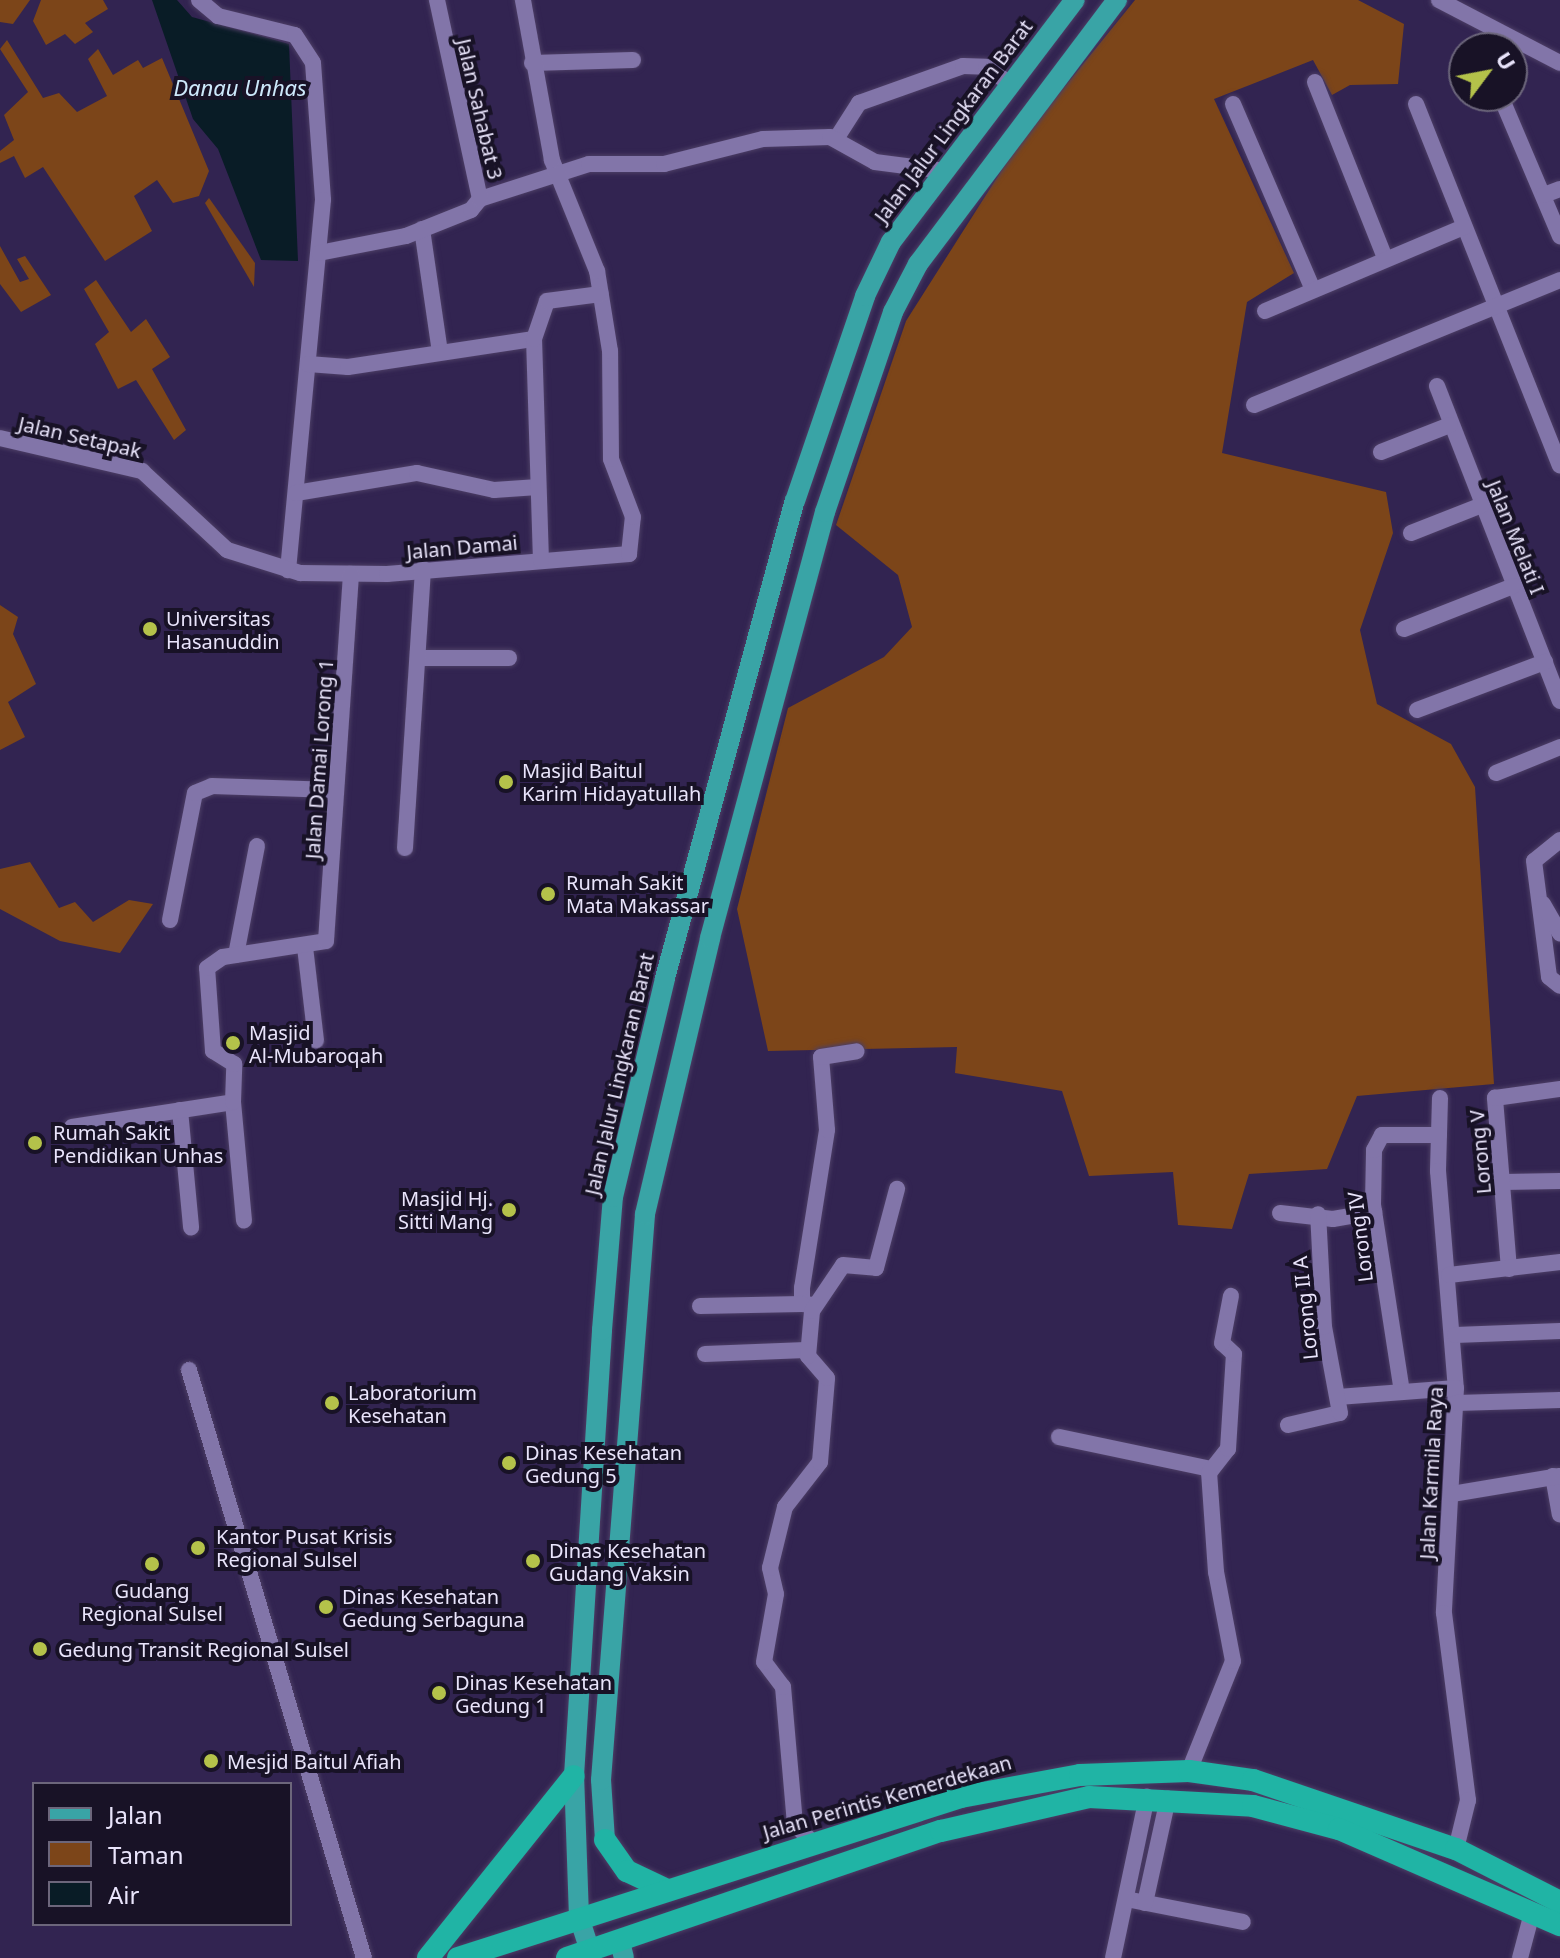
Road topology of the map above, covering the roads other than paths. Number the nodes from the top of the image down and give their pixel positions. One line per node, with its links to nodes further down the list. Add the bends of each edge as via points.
1 (199, 0): 23 (street, via 218,16 295,35 310,51 324,176)
2 (437, 0): 19 (street, Jalan Sahabat 3)
3 (523, 0): 8 (street)
4 (1075, 0): 11 (main road, Jalan Jalur Lingkaran Barat)
5 (1117, 0): 43 (main road, via 918,264 893,312)
6 (1439, 0): 9 (street)
7 (633, 60): 8 (street)
8 (532, 63): 17 (street)
9 (1560, 63)
10 (1315, 82): 24 (street)
11 (1010, 84): 15 (street, via 986,67 963,66 859,103); 16 (main road, Jalan Jalur Lingkaran Barat)
12 (1233, 104): 26 (street)
13 (1416, 104): 20 (street)
14 (1508, 112): 18 (street)
15 (836, 139): 16 (street, via 875,162); 17 (street, via 763,139 664,164 600,162)
16 (944, 171): 41 (main road, Jalan Jalur Lingkaran Barat, via 891,242 865,296)
17 (555, 172): 19 (street); 27 (street, via 587,235)
18 (1552, 192): 22 (street)
19 (480, 199): 21 (street, Jalan Sahabat 3)
20 (1464, 227): 24 (street); 28 (street)
21 (422, 229): 23 (street, Jalan Sahabat 3); 31 (street)
22 (1560, 236)
23 (319, 253): 32 (street)
24 (1385, 258): 26 (street)
25 (1560, 280): 28 (street)
26 (1313, 290): 29 (street)
27 (601, 294): 30 (street, via 547,301); 45 (street, Jalan Damai, via 612,376 611,459 633,517 633,548 620,557)
28 (1495, 305): 34 (street); 38 (street)
29 (1265, 311)
30 (534, 339): 31 (street); 39 (street)
31 (440, 352): 32 (street, via 348,367)
32 (308, 364): 40 (street)
33 (1437, 386): 35 (street, Jalan Melati I)
34 (1254, 405)
35 (1450, 425): 37 (street); 42 (street, Jalan Melati I)
36 (0, 438): 47 (street, Jalan Setapak, via 142,471 227,550)
37 (1381, 452)
38 (1560, 465)
39 (538, 487): 40 (street, via 494,490 417,473); 45 (street)
40 (296, 493): 47 (street)
41 (795, 501): 43 (main road); 106 (main road, Jalan Jalur Lingkaran Barat, via 613,1197)
42 (1482, 505): 44 (street); 49 (street, Jalan Melati I)
43 (825, 512): 108 (main road, via 645,1214 609,1654)
44 (1411, 533)
45 (541, 561): 46 (street, Jalan Damai)
46 (423, 569): 48 (street, Jalan Damai); 51 (street)
47 (298, 572): 48 (street, Jalan Damai)
48 (351, 574): 58 (street, Jalan Damai Lorong 1)
49 (1513, 586): 50 (street); 53 (street, Jalan Melati I)
50 (1404, 629)
51 (421, 658): 52 (street); 61 (street)
52 (509, 658)
53 (1545, 662): 54 (street, Jalan Melati I); 55 (street)
54 (1560, 701)
55 (1417, 710)
56 (1560, 747): 57 (street)
57 (1496, 773)
58 (334, 790): 63 (street, via 212,786 195,793); 65 (street, Jalan Damai Lorong 1)
59 (1560, 840): 62 (street, via 1535,856)
60 (257, 846): 66 (street)
61 (405, 848)
62 (1538, 894): 64 (street); 67 (street, via 1549,977)
63 (170, 920)
64 (1560, 934)
65 (314, 946): 66 (street); 68 (street, Jalan Damai Lorong 1)
66 (236, 955): 72 (street, via 214,960 205,974 214,1053 235,1065)
67 (1560, 986)
68 (316, 1040)
69 (857, 1051): 88 (street, via 821,1057 827,1130)
70 (1560, 1089): 77 (street, Lorong V, via 1495,1098)
71 (1440, 1098): 75 (street, Jalan Karmila Raya)
72 (233, 1102): 73 (street); 82 (street)
73 (180, 1110): 74 (street); 83 (street)
74 (72, 1127)
75 (1439, 1135): 79 (street, Lorong IV, via 1377,1140); 86 (street, Jalan Karmila Raya)
76 (1560, 1181): 77 (street)
77 (1503, 1182): 85 (street, Lorong V)
78 (897, 1189): 88 (street, via 876,1268 843,1265)
79 (1374, 1212): 81 (street, via 1333,1219); 95 (street, Lorong IV)
80 (1280, 1213): 81 (street)
81 (1318, 1214): 97 (street, Lorong II A, via 1324,1327)
82 (244, 1220)
83 (191, 1227)
84 (1560, 1262): 85 (street)
85 (1509, 1269): 86 (street)
86 (1449, 1275): 91 (street, Jalan Karmila Raya)
87 (1231, 1296): 101 (street, via 1222,1343 1234,1354 1228,1449)
88 (808, 1305): 89 (street); 92 (street)
89 (700, 1306)
90 (1560, 1331): 91 (street)
91 (1455, 1335): 96 (street, Jalan Karmila Raya)
92 (806, 1350): 93 (street); 109 (street, via 827,1378 820,1462 779,1525 764,1659 783,1687 795,1824)
93 (705, 1354)
94 (189, 1370): 122 (street)
95 (1402, 1392): 96 (street); 97 (street)
96 (1456, 1396): 98 (street); 103 (street, Jalan Karmila Raya)
97 (1338, 1397): 99 (street, via 1340,1413 1333,1419)
98 (1560, 1400)
99 (1288, 1425)
100 (1059, 1437): 101 (street)
101 (1211, 1469): 105 (street, via 1214,1561 1233,1661)
102 (1556, 1476): 103 (street); 104 (street)
103 (1452, 1494): 110 (street, Jalan Karmila Raya, via 1444,1613 1468,1800)
104 (1560, 1514)
105 (1189, 1771): 109 (highway, Jalan Perintis Kemerdekaan, via 1033,1780); 110 (highway, Jalan Perintis Kemerdekaan, via 1317,1798)
106 (574, 1776): 117 (main road, Jalan Jalur Lingkaran Barat); 123 (highway)
107 (1158, 1798): 112 (street); 114 (street); 116 (highway, via 1253,1806 1339,1829); 120 (highway, via 1089,1797 985,1819)
108 (605, 1840): 111 (highway, via 627,1871)
109 (814, 1844): 111 (highway, Jalan Perintis Kemerdekaan)
110 (1456, 1849): 113 (highway, Jalan Perintis Kemerdekaan)
111 (665, 1889): 115 (highway, Jalan Perintis Kemerdekaan)
112 (1126, 1899): 114 (street); 125 (street)
113 (1560, 1902)
114 (1145, 1903): 118 (street)
115 (608, 1907): 117 (highway, Jalan Perintis Kemerdekaan); 120 (highway)
116 (1532, 1913): 119 (highway); 126 (street)
117 (570, 1920): 121 (highway); 124 (highway, Jalan Perintis Kemerdekaan)
118 (1243, 1922)
119 (1560, 1925)
120 (622, 1950): 121 (highway)
121 (577, 1955)
122 (364, 1958)
123 (428, 1958)
124 (458, 1958)
125 (1113, 1958)
126 (1520, 1958)

